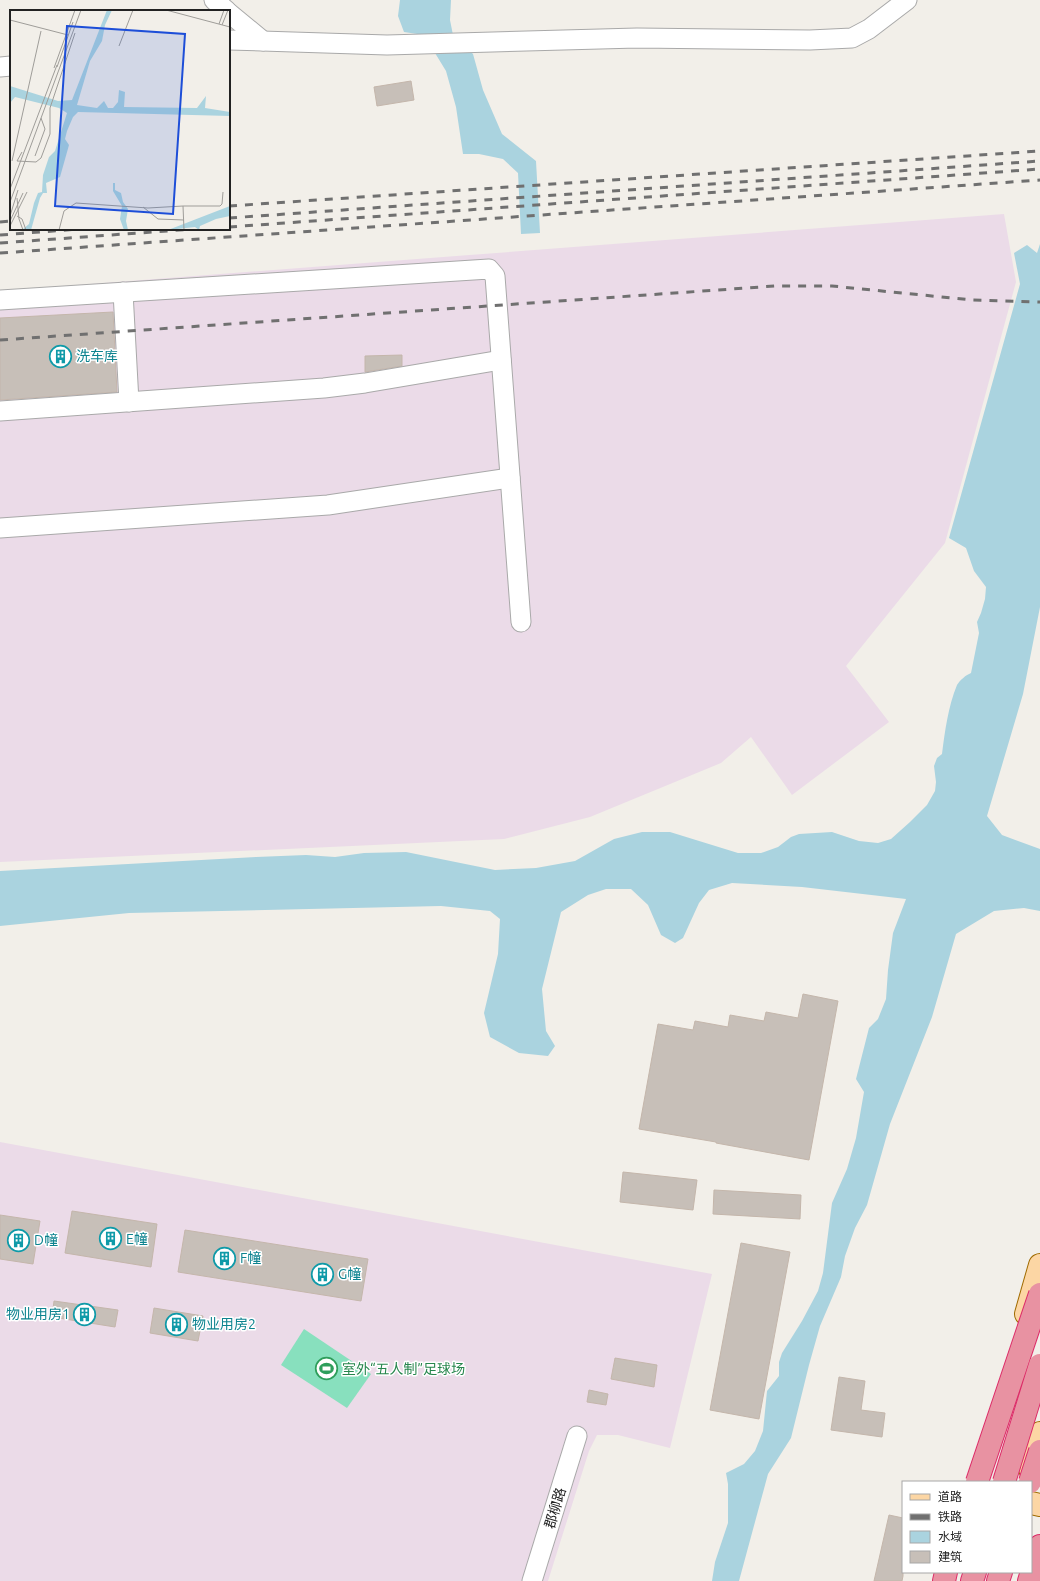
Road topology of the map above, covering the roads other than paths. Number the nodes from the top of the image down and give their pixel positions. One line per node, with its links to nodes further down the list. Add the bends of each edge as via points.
1 (214, 0): 3 (street)
2 (907, 0): 6 (street, via 869,29 852,38 637,38 387,45)
3 (226, 10)
4 (230, 14): 6 (street)
5 (230, 40): 6 (street)
6 (263, 41)
7 (10, 66): 8 (street)
8 (0, 67)
9 (123, 292): 10 (street); 11 (street, via 488,269 495,276); 12 (street)
10 (0, 300)
11 (501, 360): 12 (street, via 324,388); 14 (street)
12 (130, 402): 13 (street)
13 (0, 411)
14 (510, 478): 15 (street, via 328,505); 16 (street)
15 (0, 528)
16 (521, 622)
17 (1040, 1265): 23 (main road)
18 (1040, 1294): 23 (highway, bridge)
19 (1040, 1365): 23 (highway, bridge)
20 (1040, 1433): 24 (main road)
21 (577, 1436): 28 (street, 郡柳路)
22 (1040, 1451): 25 (highway, bridge)
23 (989, 1481)
24 (1031, 1481)
25 (1031, 1481)
26 (1040, 1546): 27 (highway)
27 (1032, 1571)
28 (532, 1581)

